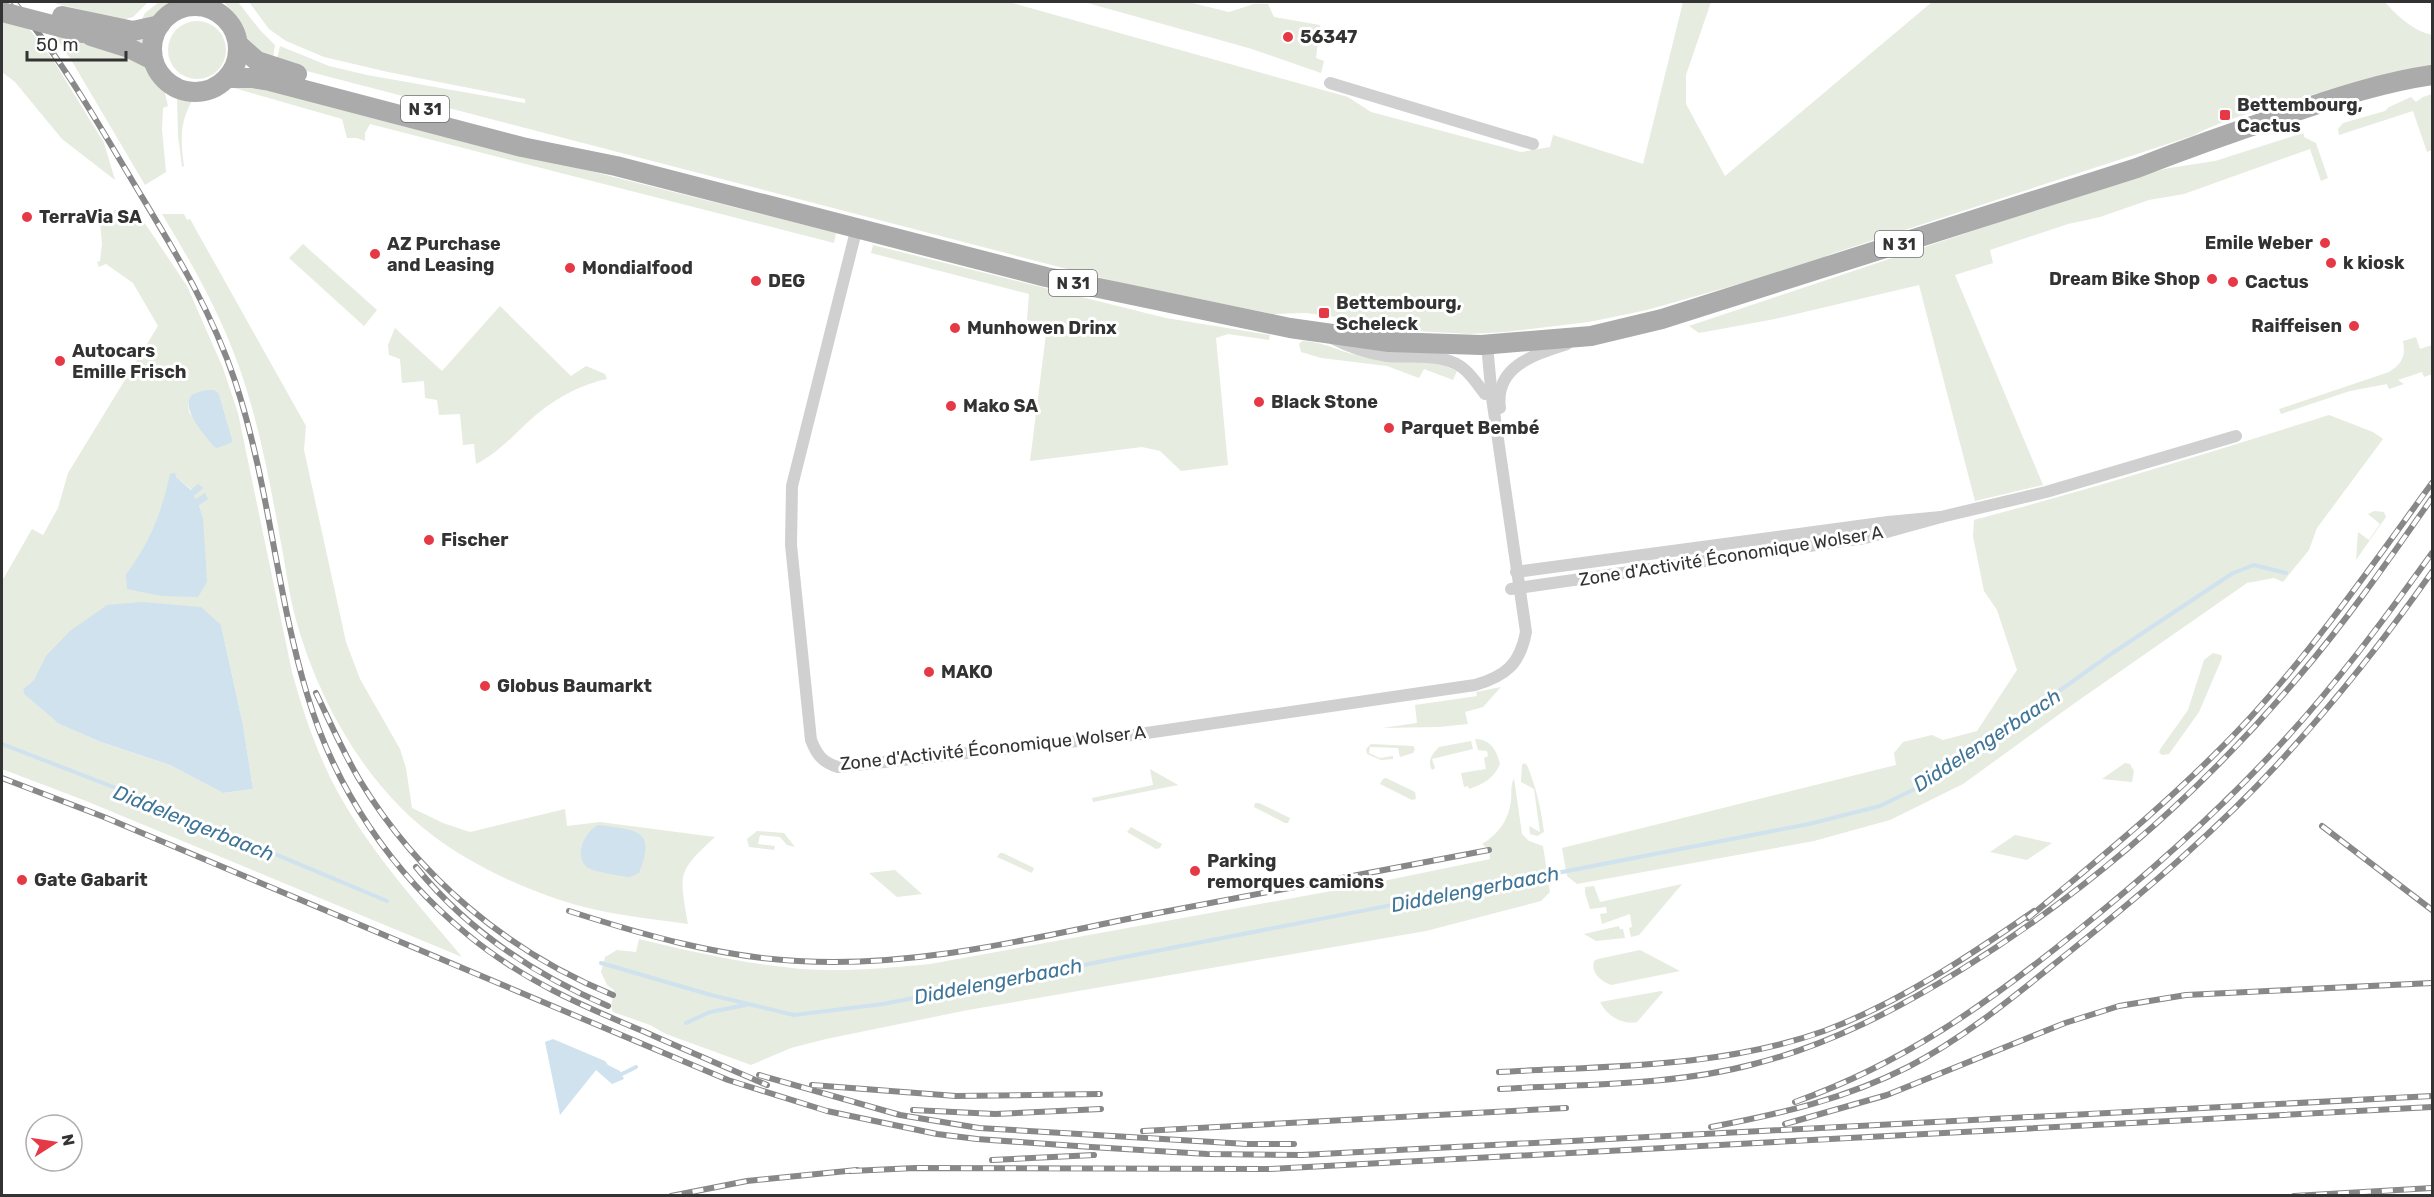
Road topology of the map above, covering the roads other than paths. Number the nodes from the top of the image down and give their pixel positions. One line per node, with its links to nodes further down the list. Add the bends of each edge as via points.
1 (11, 2): 3 (main road, via 133,31)
2 (2, 12): 5 (main road, bridge, via 113,42)
3 (160, 25): 4 (main road, via 178,9 207,7 229,22); 5 (main road, via 154,36)
4 (238, 45): 7 (main road, via 238,57); 12 (main road, N 31, via 273,68 528,136)
5 (153, 60): 7 (main road, via 164,79 183,91 208,91)
6 (2433, 77): 10 (main road, via 2352,99); 13 (main road, N 31, via 2386,83)
7 (228, 78): 12 (main road, N 31, via 270,81 522,147)
8 (1330, 83): 11 (street)
9 (2433, 88): 10 (main road, N 31)
10 (2337, 111): 13 (main road, N 31, via 2211,152)
11 (1533, 144)
12 (616, 166): 14 (main road, N 31)
13 (2137, 168): 16 (main road, N 31, via 1697,309)
14 (857, 227): 15 (main road, N 31, via 1046,277); 22 (street, Zone d'Activité Économique Wolser A, via 792,486 791,545 811,740 826,764 838,767 1133,735 1475,685 1497,679 1523,649 1526,632)
15 (1322, 333): 17 (main road, N 31, via 1389,342); 18 (street, via 1357,351 1452,362 1468,372)
16 (1591, 336): 17 (main road, N 31); 21 (street, via 1528,357 1512,371 1501,390 1499,401)
17 (1484, 345): 18 (street); 21 (street, Zone d'Activité Économique Wolser A)
18 (1485, 394): 22 (street, via 1511,589)
19 (2236, 436): 20 (street, Zone d'Activité Économique Wolser A, via 2046,492)
20 (1941, 517): 21 (street, Zone d'Activité Économique Wolser A); 22 (street, Zone d'Activité Économique Wolser A, via 1865,538)
21 (1520, 572): 22 (street, Zone d'Activité Économique Wolser A)
22 (1519, 588)

